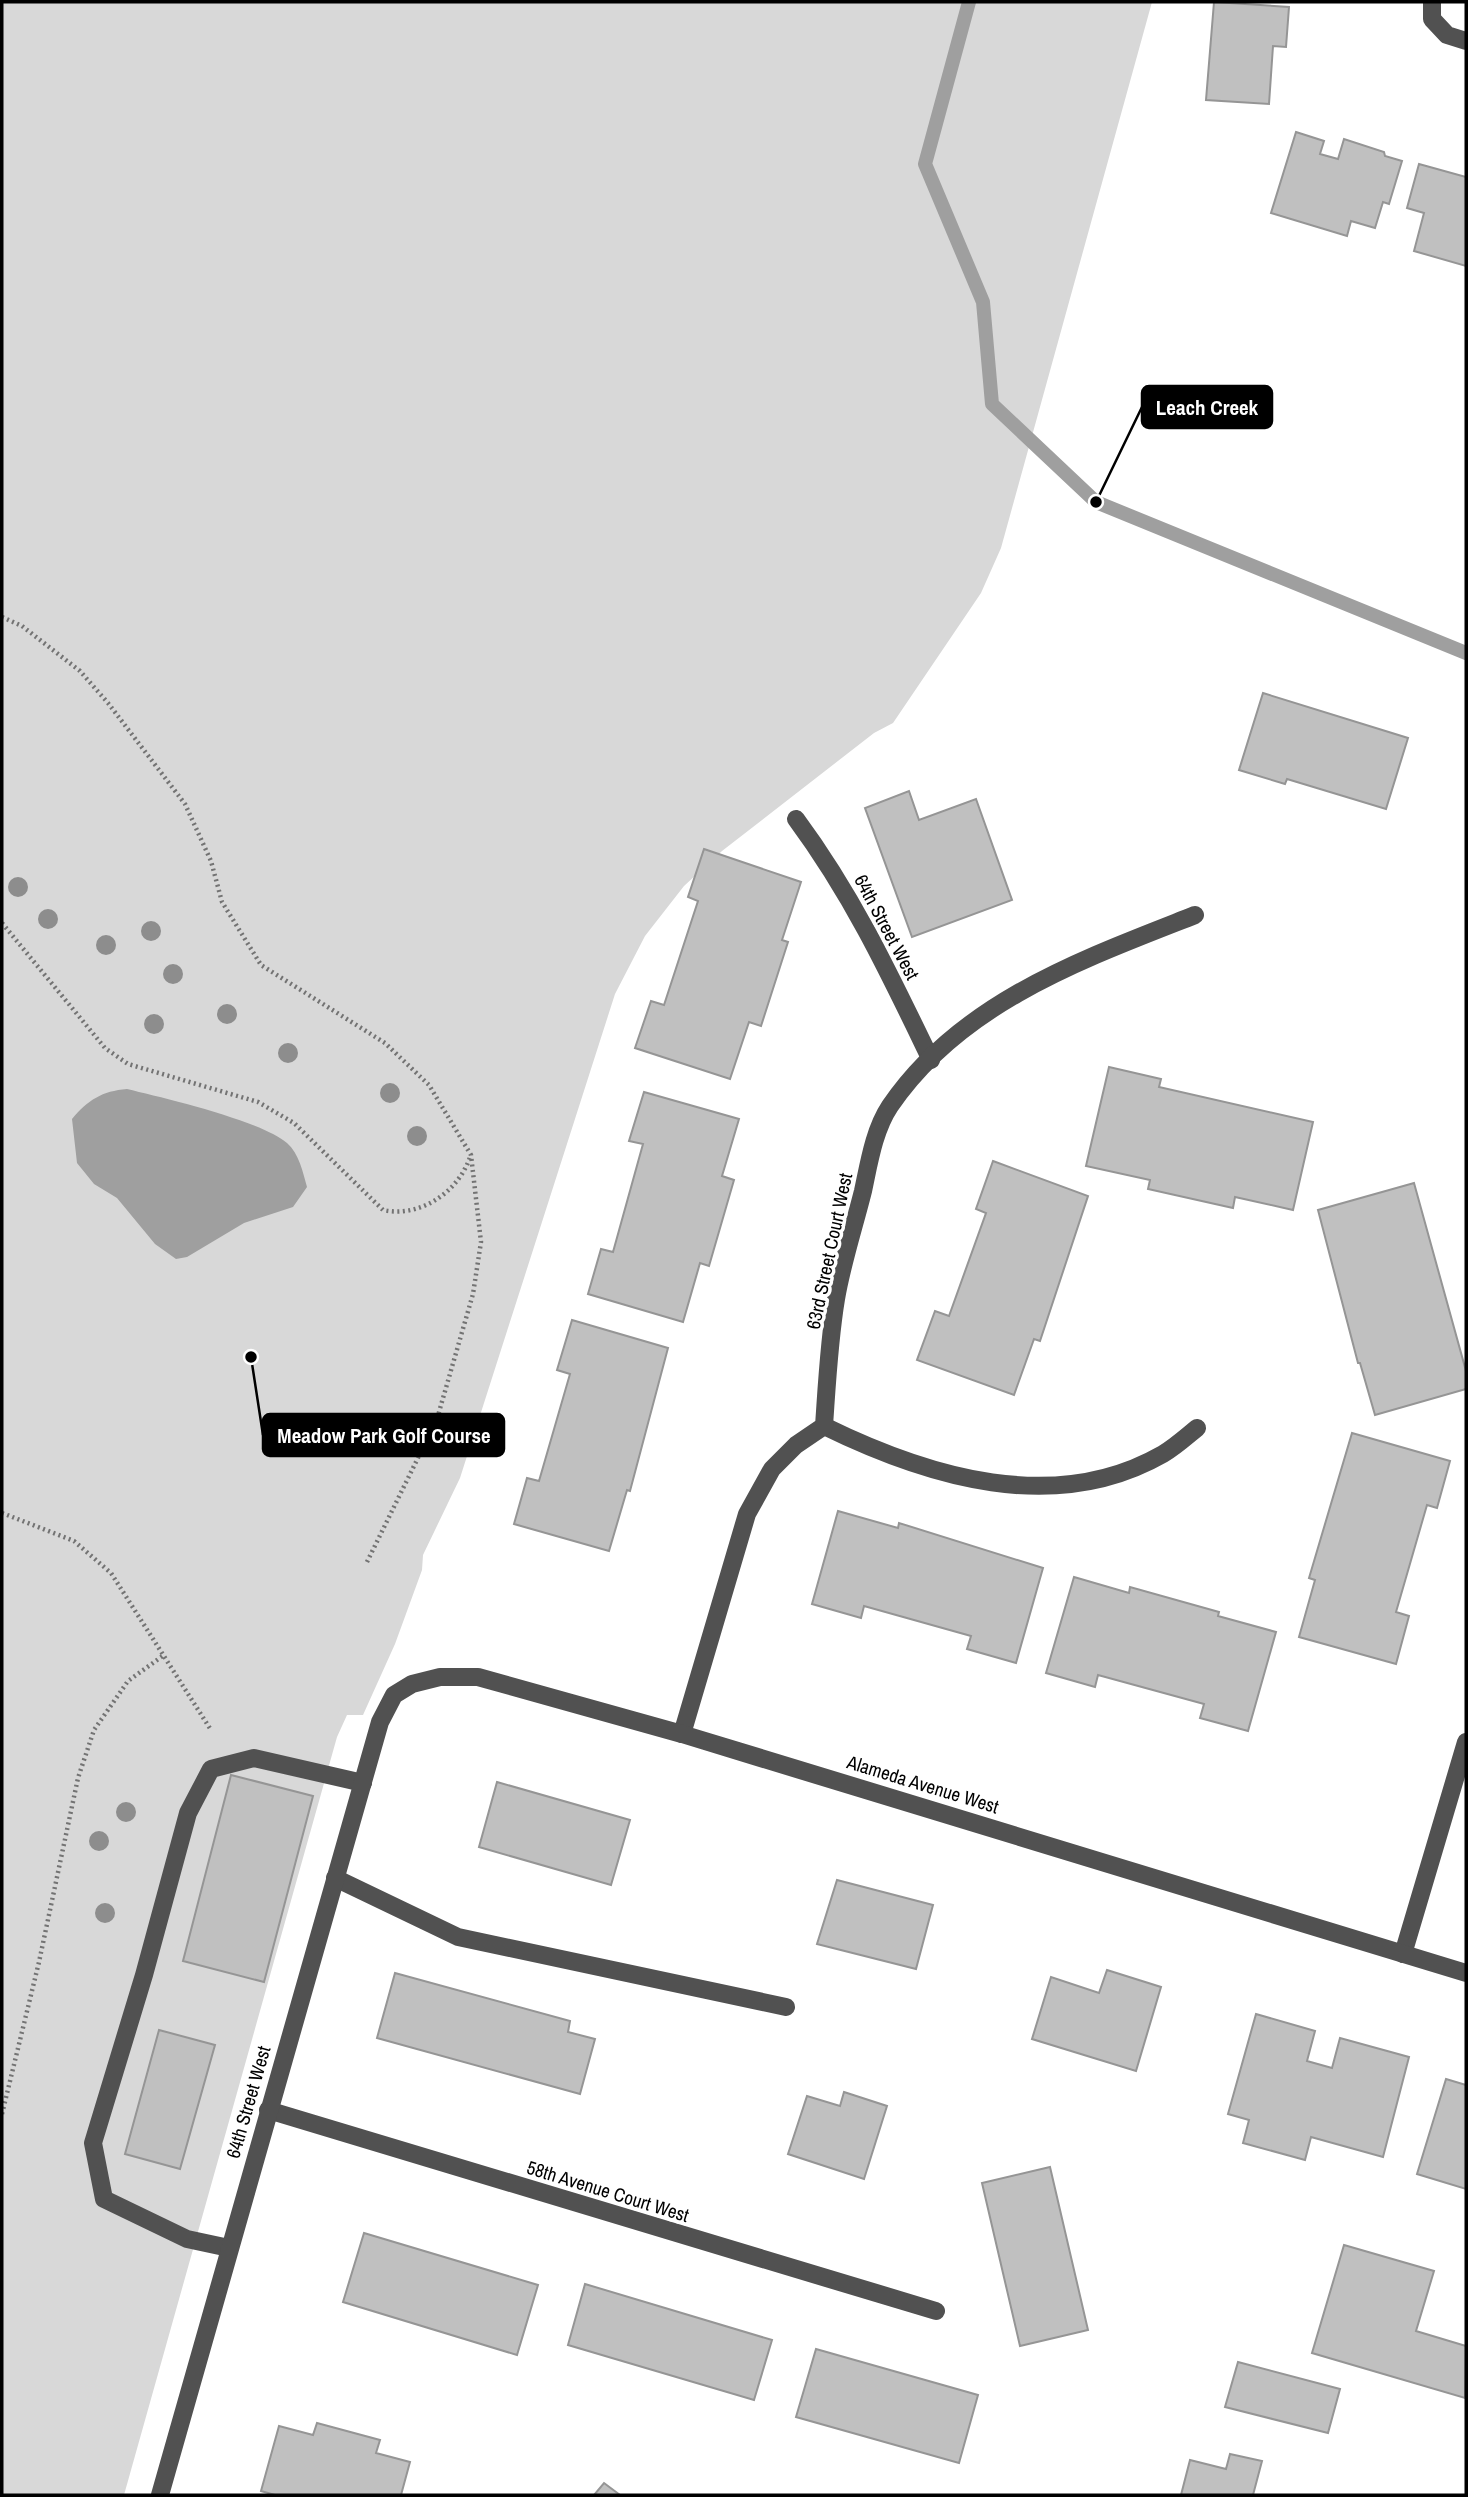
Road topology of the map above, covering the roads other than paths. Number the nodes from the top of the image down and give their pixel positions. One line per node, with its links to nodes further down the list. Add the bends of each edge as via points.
1 (1432, 4): 2 (street, via 1432,19 1447,35)
2 (1466, 41)
3 (796, 819): 5 (street, 64th Street West, via 841,882)
4 (1195, 915): 5 (street, 63rd Street Court West, via 1058,970 993,1007)
5 (931, 1060): 6 (street, 63rd Street Court West, via 889,1107 876,1137 836,1298)
6 (824, 1426): 7 (street, via 933,1469 1036,1488 1087,1482 1131,1469 1165,1454); 9 (street, via 796,1444 772,1469 747,1514)
7 (1197, 1428)
8 (380, 1722): 9 (street, Alameda Avenue West, via 394,1695 412,1684 440,1677 478,1677); 11 (street, 64th Street West)
9 (682, 1734): 13 (street, Alameda Avenue West)
10 (1466, 1742): 13 (street)
11 (363, 1783): 12 (street, 64th Street West); 17 (street, via 254,1758 211,1769 188,1813 93,2143 104,2199 187,2239)
12 (335, 1878): 15 (street, via 458,1937); 16 (street, 64th Street West)
13 (1403, 1954): 14 (street, Alameda Avenue West)
14 (1466, 1973)
15 (786, 2007)
16 (268, 2110): 17 (street, 64th Street West); 18 (street, 58th Avenue Court West)
17 (229, 2248): 19 (street, 64th Street West)
18 (936, 2311)
19 (160, 2495)

